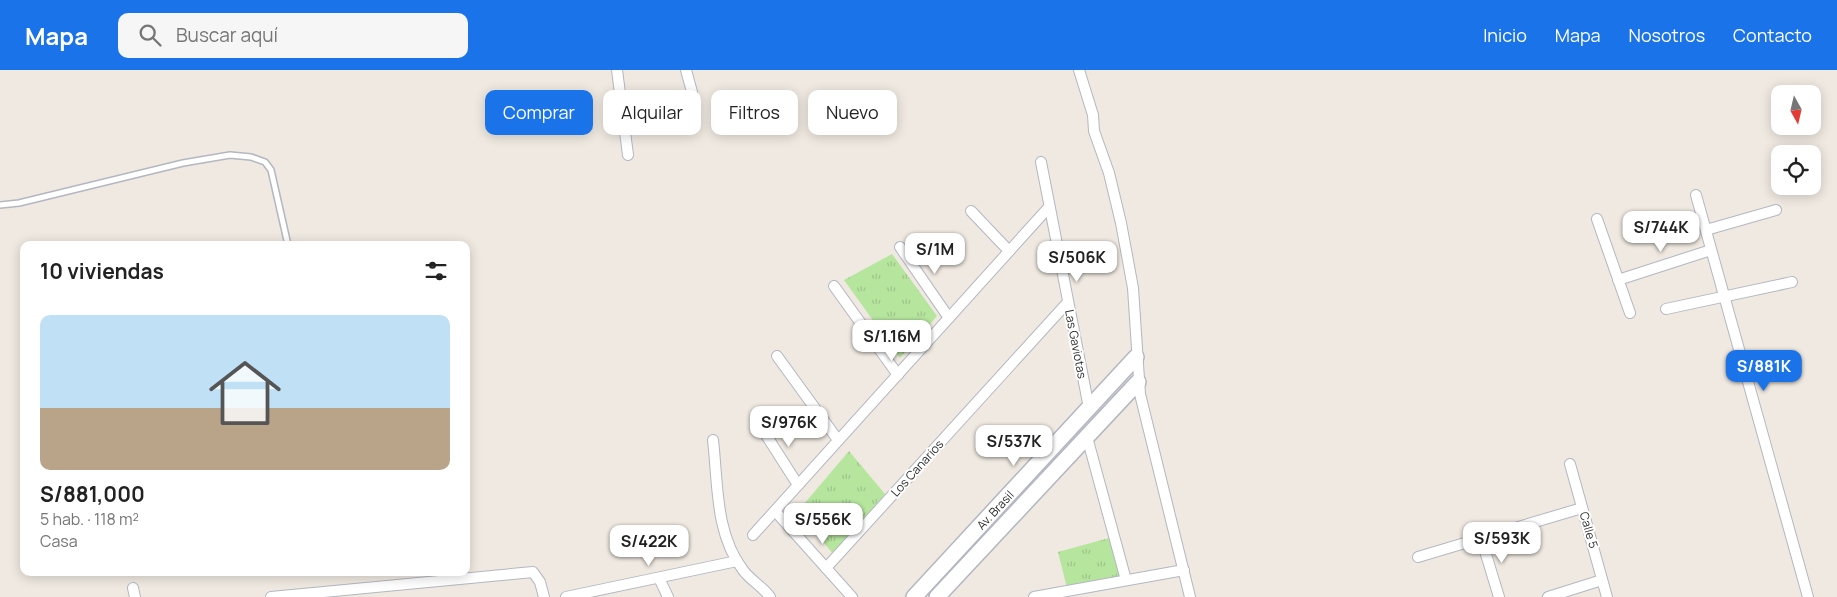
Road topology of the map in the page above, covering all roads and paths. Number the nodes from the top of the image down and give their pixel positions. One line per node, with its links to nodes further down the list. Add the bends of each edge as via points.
1 (617, 70): 5 (street)
2 (686, 70): 4 (street)
3 (1079, 70): 27 (street, via 1093,115 1094,131 1109,173 1129,260 1135,308)
4 (691, 90)
5 (628, 155)
6 (1040, 162): 9 (street, Las Gaviotas)
7 (1696, 195): 13 (street)
8 (0, 205): 14 (lane, via 183,163 230,155 251,157 265,162 272,170)
9 (1049, 207): 17 (street); 22 (street, Las Gaviotas)
10 (1776, 210): 13 (street)
11 (971, 211): 17 (street)
12 (1597, 219): 18 (street)
13 (1706, 230): 16 (street)
14 (287, 241)
15 (900, 247): 25 (street)
16 (1711, 250): 18 (street); 21 (street)
17 (1009, 251): 25 (street)
18 (1618, 280): 24 (street)
19 (1792, 282): 21 (street)
20 (834, 286): 28 (street)
21 (1724, 296): 23 (street); 61 (street)
22 (1068, 302): 30 (street, Las Gaviotas); 43 (street, Los Canarios)
23 (1666, 309)
24 (1630, 313)
25 (949, 318): 28 (street)
26 (777, 356): 34 (street)
27 (1136, 357): 29 (street); 30 (street, Av. Brasil)
28 (898, 374): 34 (street)
29 (1138, 382): 32 (street, Av. Brasil); 44 (street)
30 (1089, 408): 54 (street, Av. Brasil)
31 (759, 424): 36 (street)
32 (1087, 437): 46 (street); 55 (street, Av. Brasil)
33 (713, 440): 42 (street, via 722,527)
34 (838, 440): 36 (street)
35 (1570, 464): 37 (street, Calle 5)
36 (798, 485): 38 (street)
37 (1582, 508): 40 (street); 47 (street, Calle 5)
38 (775, 510): 39 (street); 43 (street)
39 (753, 534)
40 (1481, 538): 41 (street); 58 (street)
41 (1418, 557)
42 (737, 561): 45 (street); 52 (street)
43 (826, 568): 53 (street)
44 (1184, 570): 46 (street); 57 (street)
45 (659, 578): 50 (street); 51 (street)
46 (1126, 580): 56 (street)
47 (1602, 580): 59 (street); 60 (street, Calle 5)
48 (272, 597): 49 (street, via 533,572)
49 (544, 597)
50 (566, 597)
51 (668, 597)
52 (770, 597)
53 (852, 597)
54 (914, 597)
55 (937, 597)
56 (1034, 597)
57 (1190, 597)
58 (1499, 597)
59 (1548, 597)
60 (1607, 597)
61 (1808, 597)

